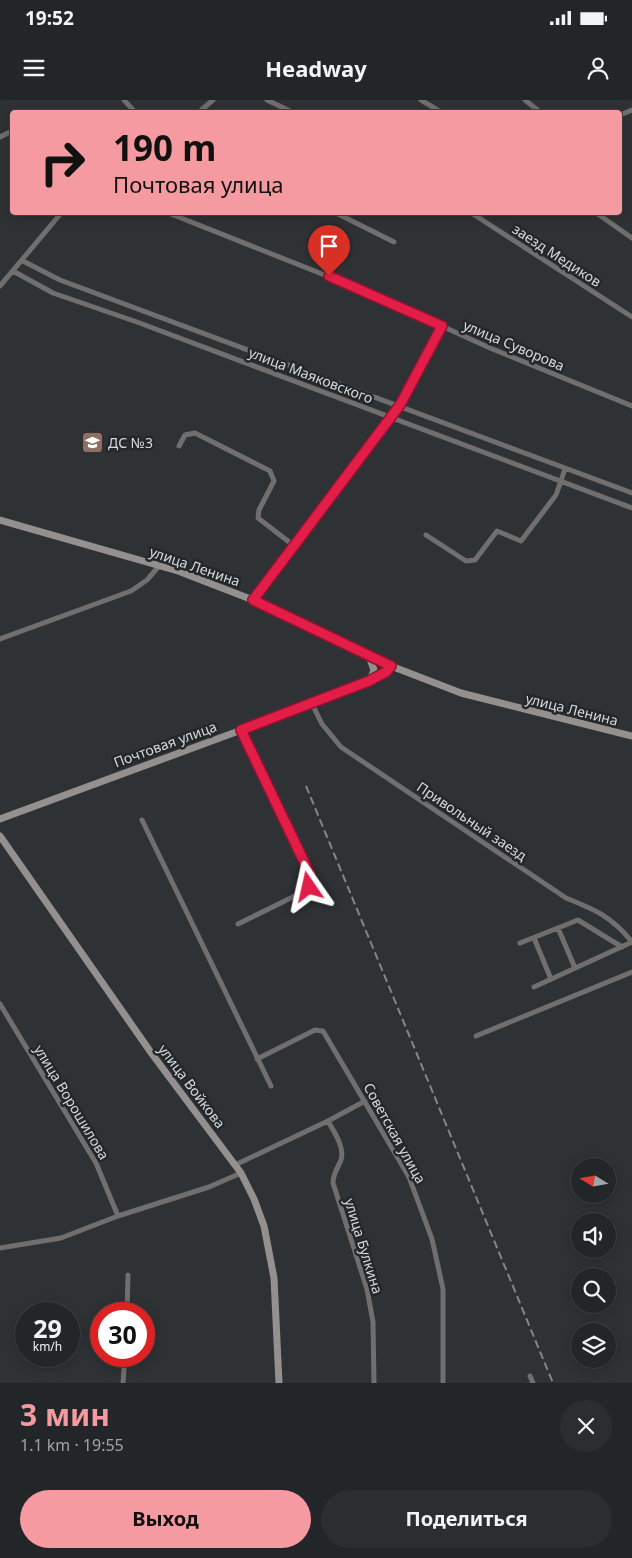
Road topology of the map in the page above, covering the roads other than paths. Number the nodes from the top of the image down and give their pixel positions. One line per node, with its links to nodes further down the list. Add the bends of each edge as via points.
1 (124, 100): 6 (street)
2 (213, 100): 7 (street)
3 (421, 100): 9 (street)
4 (525, 100): 10 (street)
5 (269, 101): 8 (street)
6 (133, 110)
7 (201, 110)
8 (288, 110)
9 (438, 110)
10 (538, 110)
11 (60, 215): 18 (street)
12 (174, 215): 22 (street, улица Суворова, via 365,291)
13 (340, 215): 17 (street)
14 (475, 215): 21 (street, заезд Медиков)
15 (599, 215): 16 (street)
16 (632, 238)
17 (394, 242)
18 (23, 261): 19 (street); 23 (street, улица Маяковского, via 60,280)
19 (13, 271): 20 (street); 25 (street, улица Маяковского, via 54,293)
20 (0, 286)
21 (632, 317)
22 (442, 326): 23 (street); 24 (street, улица Суворова)
23 (400, 405): 25 (street); 27 (street, улица Маяковского)
24 (632, 406)
25 (390, 417): 28 (street, улица Маяковского); 33 (street)
26 (178, 446): 33 (street, via 184,436 195,433 270,471 274,481 258,518)
27 (566, 469): 28 (street); 29 (street, улица Маяковского)
28 (561, 482): 30 (street, улица Маяковского); 32 (street, via 546,510 520,541 497,531 471,562)
29 (632, 493)
30 (632, 508)
31 (0, 520): 34 (main road, улица Ленина)
32 (426, 535)
33 (293, 545): 35 (street)
34 (159, 566): 35 (main road, улица Ленина); 36 (street, via 131,591)
35 (253, 600): 37 (main road, улица Ленина)
36 (0, 639)
37 (369, 655): 38 (main road, улица Ленина); 39 (main road, via 374,670)
38 (391, 666): 39 (main road, Почтовая улица); 42 (main road, улица Ленина, via 461,693)
39 (369, 681): 40 (main road, Почтовая улица)
40 (312, 704): 41 (main road, Почтовая улица); 49 (street, Привольный заезд, via 326,730 341,747 566,898 601,912 618,924)
41 (241, 730): 43 (main road, Почтовая улица); 46 (street, via 311,880 307,890)
42 (632, 736)
43 (0, 819)
44 (142, 820): 58 (street)
45 (0, 836): 62 (main road, улица Войкова, via 152,1054)
46 (238, 924)
47 (558, 928): 48 (street); 51 (street, via 578,920); 52 (street)
48 (534, 938): 50 (street); 54 (street)
49 (632, 942): 51 (street)
50 (520, 944)
51 (622, 947): 52 (street)
52 (575, 968): 54 (street)
53 (632, 972): 57 (street)
54 (551, 979): 55 (street)
55 (534, 987)
56 (0, 1004): 64 (street, улица Ворошилова, via 96,1163)
57 (476, 1036)
58 (258, 1058): 59 (street); 60 (street, Советская улица, via 315,1030 323,1031)
59 (271, 1086)
60 (365, 1101): 61 (street); 73 (street, Советская улица, via 409,1177 432,1239 443,1290)
61 (328, 1121): 62 (street); 72 (street, улица Булкина, via 342,1149 332,1183 358,1258 373,1322)
62 (235, 1165): 63 (main road, улица Войкова)
63 (241, 1173): 64 (street, via 209,1187); 71 (main road, улица Войкова, via 264,1226 274,1278)
64 (118, 1216): 65 (street, via 60,1238)
65 (0, 1248)
66 (128, 1275): 67 (street)
67 (127, 1302)
68 (125, 1367): 70 (street)
69 (530, 1376): 74 (street)
70 (124, 1383)
71 (279, 1383)
72 (374, 1383)
73 (444, 1383)
74 (533, 1383)

